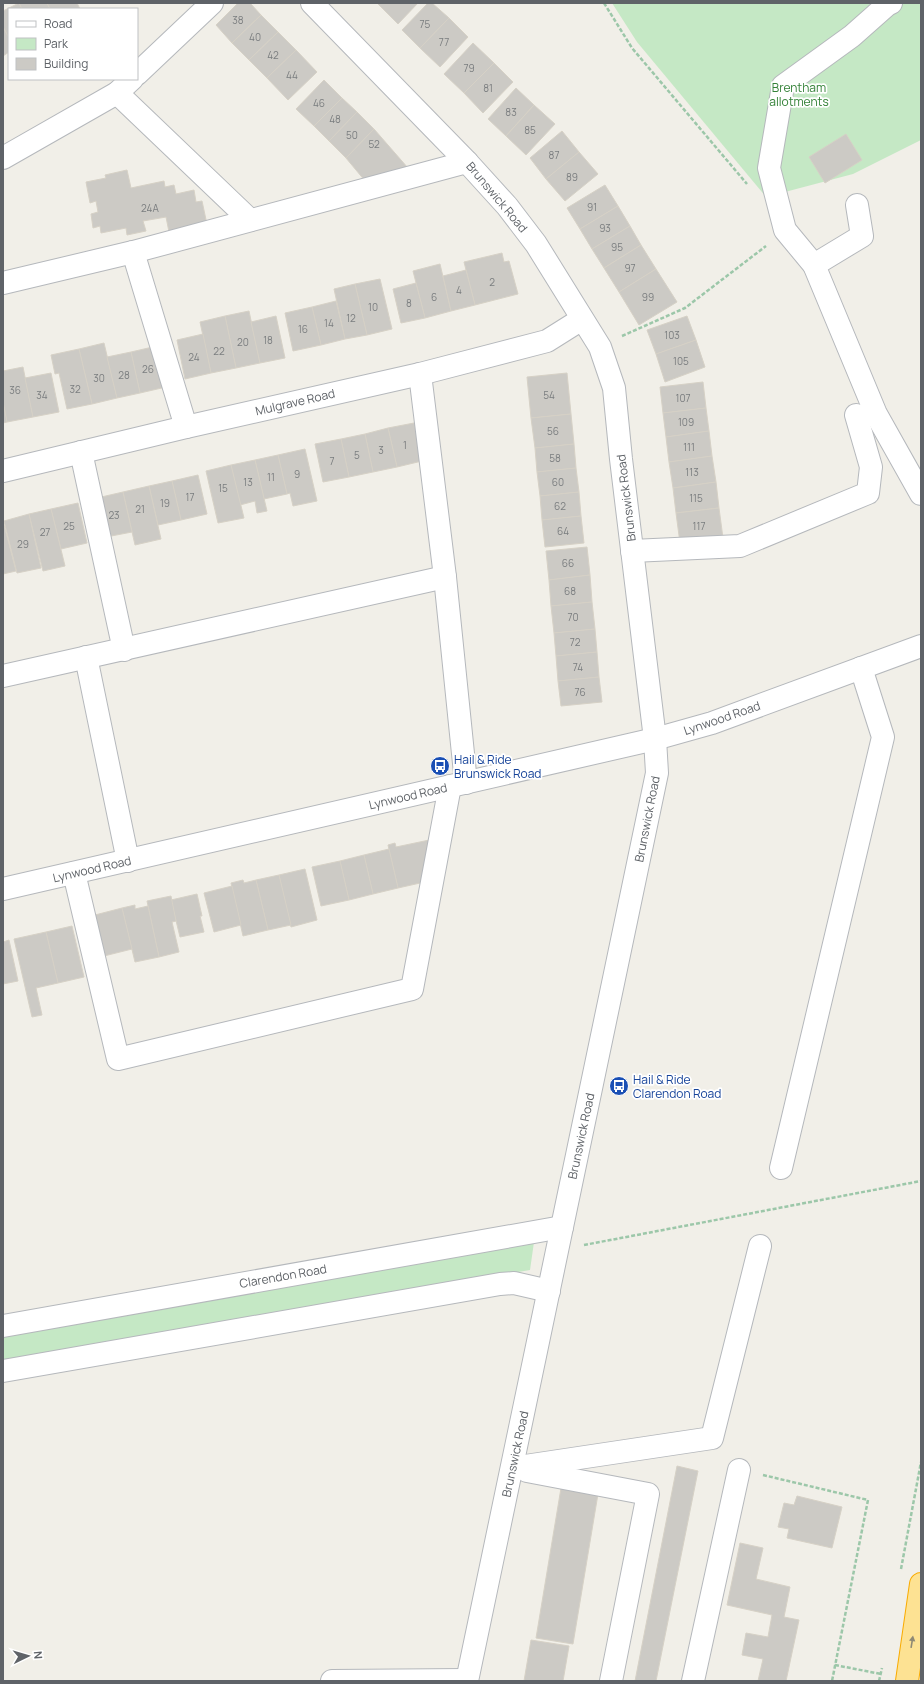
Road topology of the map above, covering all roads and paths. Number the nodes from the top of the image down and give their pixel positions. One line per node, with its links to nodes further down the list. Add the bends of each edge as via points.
1 (212, 3): 5 (street)
2 (312, 3): 8 (street, Brunswick Road)
3 (604, 3): 9 (path, via 632,48)
4 (891, 3): 12 (street, via 852,36 783,86 769,168)
5 (138, 73)
6 (124, 86): 7 (street); 11 (street)
7 (3, 158)
8 (467, 162): 11 (street); 16 (street, Brunswick Road, via 507,206 536,244)
9 (750, 188)
10 (857, 205): 14 (street, via 862,236)
11 (250, 220): 13 (street)
12 (785, 230): 14 (street); 17 (path, via 685,308)
13 (133, 252): 15 (street); 20 (street)
14 (814, 265): 23 (street, via 876,414)
15 (3, 283)
16 (582, 319): 17 (street, Brunswick Road); 18 (street, Mulgrave Road, via 547,341)
17 (600, 347): 24 (street, Brunswick Road, via 614,388)
18 (420, 374): 20 (street, Mulgrave Road); 25 (street)
19 (856, 415): 24 (street, via 871,467 868,493 740,546)
20 (186, 426): 21 (street, Mulgrave Road)
21 (81, 452): 22 (street, Mulgrave Road); 27 (street)
22 (3, 471)
23 (921, 494)
24 (632, 551): 31 (street, Brunswick Road)
25 (445, 577): 27 (street); 32 (street)
26 (921, 646): 29 (street, Lynwood Road)
27 (124, 650): 28 (street)
28 (86, 657): 30 (street); 33 (street)
29 (861, 668): 31 (street, Lynwood Road, via 712,723); 36 (street, via 882,737)
30 (3, 676)
31 (655, 739): 32 (street, Lynwood Road); 38 (street, Brunswick Road, via 657,773)
32 (458, 785): 33 (street, Lynwood Road); 34 (street, via 412,989 118,1059)
33 (128, 861): 34 (street, Lynwood Road)
34 (74, 873): 35 (street, Lynwood Road)
35 (3, 889)
36 (781, 1168)
37 (921, 1181): 40 (path)
38 (562, 1227): 40 (street, Brunswick Road); 42 (street, Clarendon Road)
39 (760, 1246): 44 (street, via 712,1438)
40 (558, 1250): 41 (street, Brunswick Road)
41 (549, 1291): 43 (street, via 514,1283 500,1284); 44 (street, Brunswick Road)
42 (3, 1326)
43 (3, 1371)
44 (512, 1468): 49 (street, Brunswick Road); 51 (street, via 648,1494)
45 (739, 1470): 47 (path, via 868,1500); 52 (street)
46 (921, 1584): 54 (highway, one-way to 46)
47 (835, 1665): 48 (path); 53 (path)
48 (881, 1674)
49 (467, 1680): 50 (street)
50 (332, 1681)
51 (611, 1681)
52 (693, 1681)
53 (832, 1681)
54 (906, 1681)

